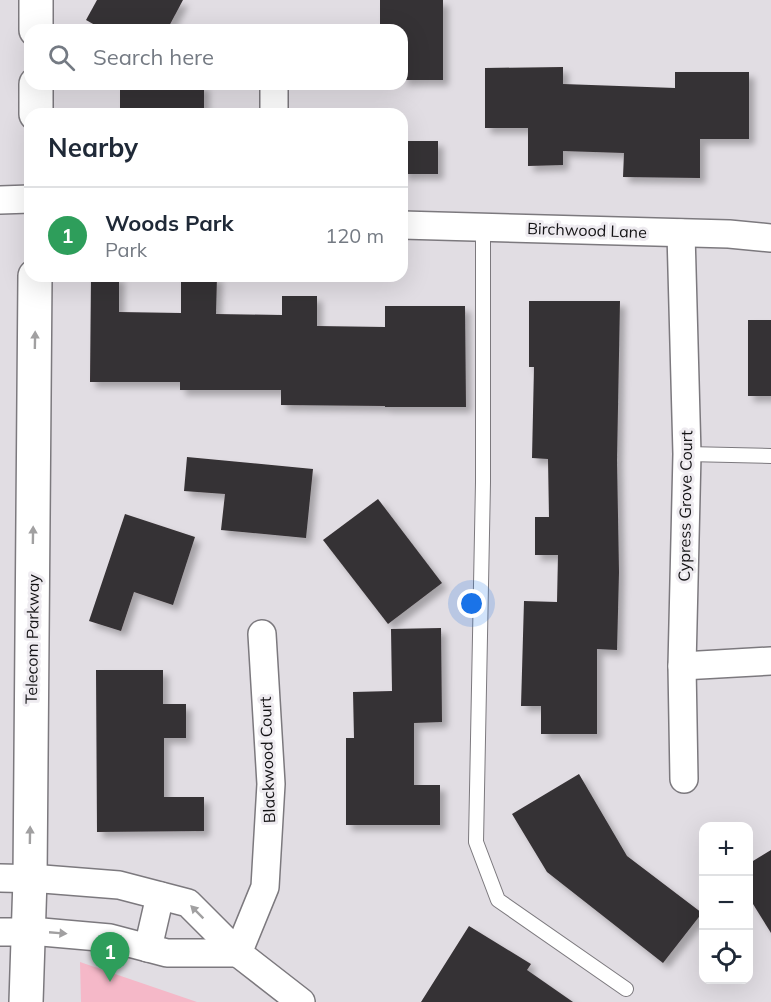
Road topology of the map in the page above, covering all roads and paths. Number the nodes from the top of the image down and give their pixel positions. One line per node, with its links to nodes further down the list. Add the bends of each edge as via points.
1 (36, 0): 2 (street)
2 (36, 24)
3 (36, 90): 5 (street)
4 (274, 90): 6 (street)
5 (36, 108)
6 (274, 108)
7 (24, 199): 8 (street)
8 (0, 200)
9 (408, 225): 10 (street, Birchwood Lane)
10 (483, 227): 11 (street, Birchwood Lane); 25 (lane, via 476,842 498,900)
11 (681, 233): 12 (street, Birchwood Lane); 14 (street, Cypress Grove Court)
12 (771, 238)
13 (35, 282): 20 (street, Telecom Parkway, one-way to 13)
14 (687, 453): 15 (lane); 18 (street, Cypress Grove Court)
15 (771, 456)
16 (262, 634): 24 (street, Blackwood Court, via 271,784 265,887)
17 (771, 661): 18 (street)
18 (682, 666): 19 (street, Cypress Grove Court)
19 (684, 779)
20 (15, 879): 21 (street, via 119,885); 22 (street, Telecom Parkway)
21 (160, 896): 23 (street); 24 (street, one-way to 21, via 188,903)
22 (14, 932): 23 (street, one-way to 23, via 110,938); 26 (street, Telecom Parkway)
23 (148, 948): 24 (street, via 167,953)
24 (238, 953): 27 (street)
25 (626, 989)
26 (26, 990)
27 (301, 1002)

